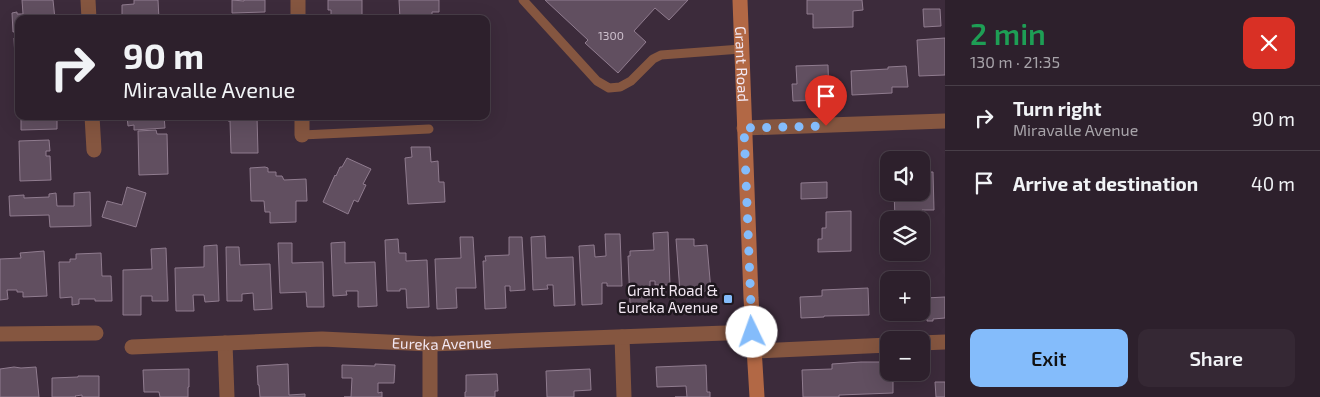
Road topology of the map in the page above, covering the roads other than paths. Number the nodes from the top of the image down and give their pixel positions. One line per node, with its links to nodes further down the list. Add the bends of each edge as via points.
1 (88, 0): 5 (street)
2 (298, 0): 6 (street)
3 (523, 0): 7 (lane, via 597,81 610,88 631,81 653,59 662,56)
4 (740, 0): 7 (main road, Grant Road)
5 (89, 15)
6 (298, 15)
7 (741, 49): 11 (main road, Grant Road)
8 (92, 120): 14 (street)
9 (302, 120): 13 (street)
10 (945, 121): 11 (street)
11 (744, 128): 15 (main road, Grant Road)
12 (429, 129): 13 (lane)
13 (302, 135)
14 (94, 150)
15 (752, 332): 18 (street, Eureka Avenue); 25 (main road, Grant Road)
16 (96, 333): 17 (street)
17 (0, 334)
18 (622, 338): 22 (street, Eureka Avenue); 28 (street)
19 (945, 342): 21 (street)
20 (225, 343): 22 (street, Eureka Avenue, via 322,339); 24 (street, Eureka Avenue); 26 (street)
21 (930, 343)
22 (430, 344): 27 (street)
23 (880, 345): 25 (street)
24 (132, 347)
25 (754, 351): 29 (main road, Grant Road)
26 (227, 397)
27 (430, 397)
28 (624, 397)
29 (756, 397)

